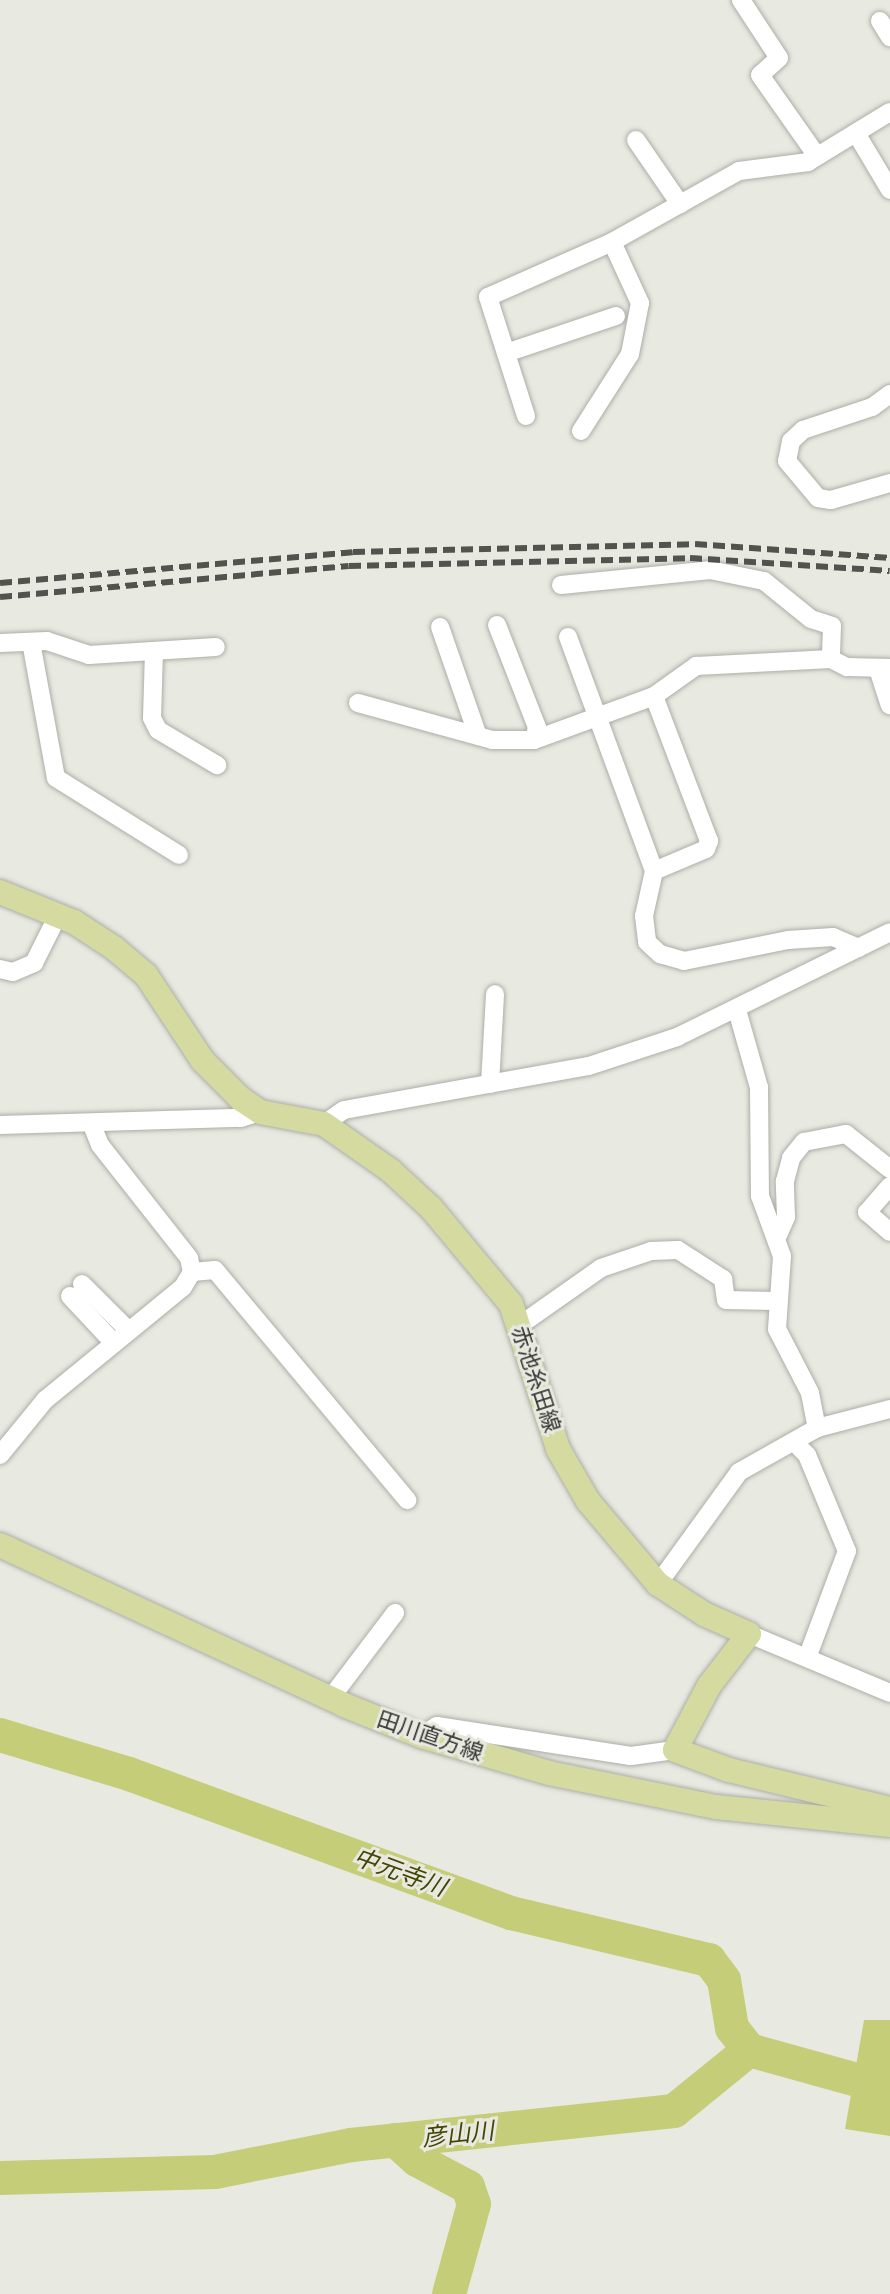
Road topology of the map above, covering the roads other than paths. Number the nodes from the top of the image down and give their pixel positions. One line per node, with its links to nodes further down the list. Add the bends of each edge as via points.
1 (741, 0): 5 (street, via 779,58 760,75)
2 (890, 112): 3 (street)
3 (856, 133): 5 (street); 6 (street)
4 (636, 140): 7 (street)
5 (817, 156): 7 (street, via 739,171)
6 (890, 190)
7 (680, 204): 8 (street)
8 (612, 242): 10 (street, via 488,297); 13 (street, via 640,303 630,354)
9 (616, 316): 10 (street)
10 (506, 353): 12 (street)
11 (890, 394): 14 (street, via 872,407 803,430 791,441 787,457 818,498 831,500)
12 (526, 416)
13 (581, 431)
14 (890, 483)
15 (561, 585): 23 (street, via 710,570 764,581 811,619 832,626)
16 (497, 625): 30 (street, via 537,727)
17 (440, 627): 29 (street)
18 (568, 637): 28 (street)
19 (31, 642): 20 (street); 22 (street, via 89,655); 32 (street, via 56,778)
20 (0, 643)
21 (216, 647): 22 (street)
22 (154, 651): 31 (street, via 152,718 158,730)
23 (831, 659): 24 (street, via 847,667); 25 (street, via 696,666)
24 (884, 668): 27 (street)
25 (654, 696): 28 (street); 33 (street, via 709,841 706,849)
26 (358, 703): 29 (street)
27 (890, 705)
28 (600, 717): 30 (street); 33 (street)
29 (478, 736): 30 (street)
30 (534, 740)
31 (217, 765)
32 (179, 855)
33 (654, 871): 37 (street, via 644,916 647,942 660,954 684,961 788,940 833,937)
34 (0, 892): 35 (main road)
35 (58, 915): 38 (street, via 34,963 13,972); 42 (main road, via 114,948 146,975 203,1061)
36 (890, 932): 37 (street)
37 (859, 948): 40 (street)
38 (0, 969)
39 (495, 994): 41 (street)
40 (737, 1010): 41 (street, via 677,1037 589,1066); 49 (street, via 759,1087 760,1196)
41 (490, 1084): 43 (street, via 344,1110)
42 (260, 1112): 43 (main road, 赤池糸田線); 45 (street, via 241,1118)
43 (324, 1124): 52 (main road, 赤池糸田線, via 391,1171 431,1208 511,1304)
44 (0, 1125): 45 (street)
45 (92, 1125): 50 (street, via 100,1145 189,1258)
46 (890, 1169): 49 (street, via 846,1134 804,1142 791,1158 785,1181 786,1217)
47 (890, 1186): 48 (street, via 867,1212)
48 (890, 1232)
49 (778, 1235): 51 (street, via 782,1285)
50 (192, 1272): 53 (street, via 183,1287); 59 (street, via 215,1270)
51 (776, 1301): 52 (street, via 726,1300 723,1279 678,1250 651,1251 601,1268); 56 (street, via 777,1329 810,1393)
52 (520, 1325): 61 (main road, 赤池糸田線, via 558,1449 606,1525)
53 (129, 1331): 54 (street); 54 (street, via 76,1290)
54 (114, 1343): 58 (street, via 45,1400)
55 (890, 1409): 56 (street)
56 (817, 1428): 57 (street)
57 (795, 1443): 61 (street, via 739,1472); 64 (street, via 807,1455 847,1551)
58 (0, 1455)
59 (407, 1500)
60 (0, 1545): 66 (main road, 田川直方線)
61 (658, 1584): 63 (main road, 赤池糸田線, via 704,1614)
62 (395, 1613): 66 (street)
63 (749, 1634): 64 (street); 68 (main road, via 709,1686)
64 (807, 1658): 65 (street)
65 (890, 1693)
66 (330, 1699): 67 (main road, 田川直方線)
67 (421, 1736): 68 (street, via 437,1726 631,1756); 70 (main road, 田川直方線, via 549,1773 716,1807)
68 (675, 1750): 69 (main road, via 729,1770)
69 (890, 1809)
70 (890, 1825)

